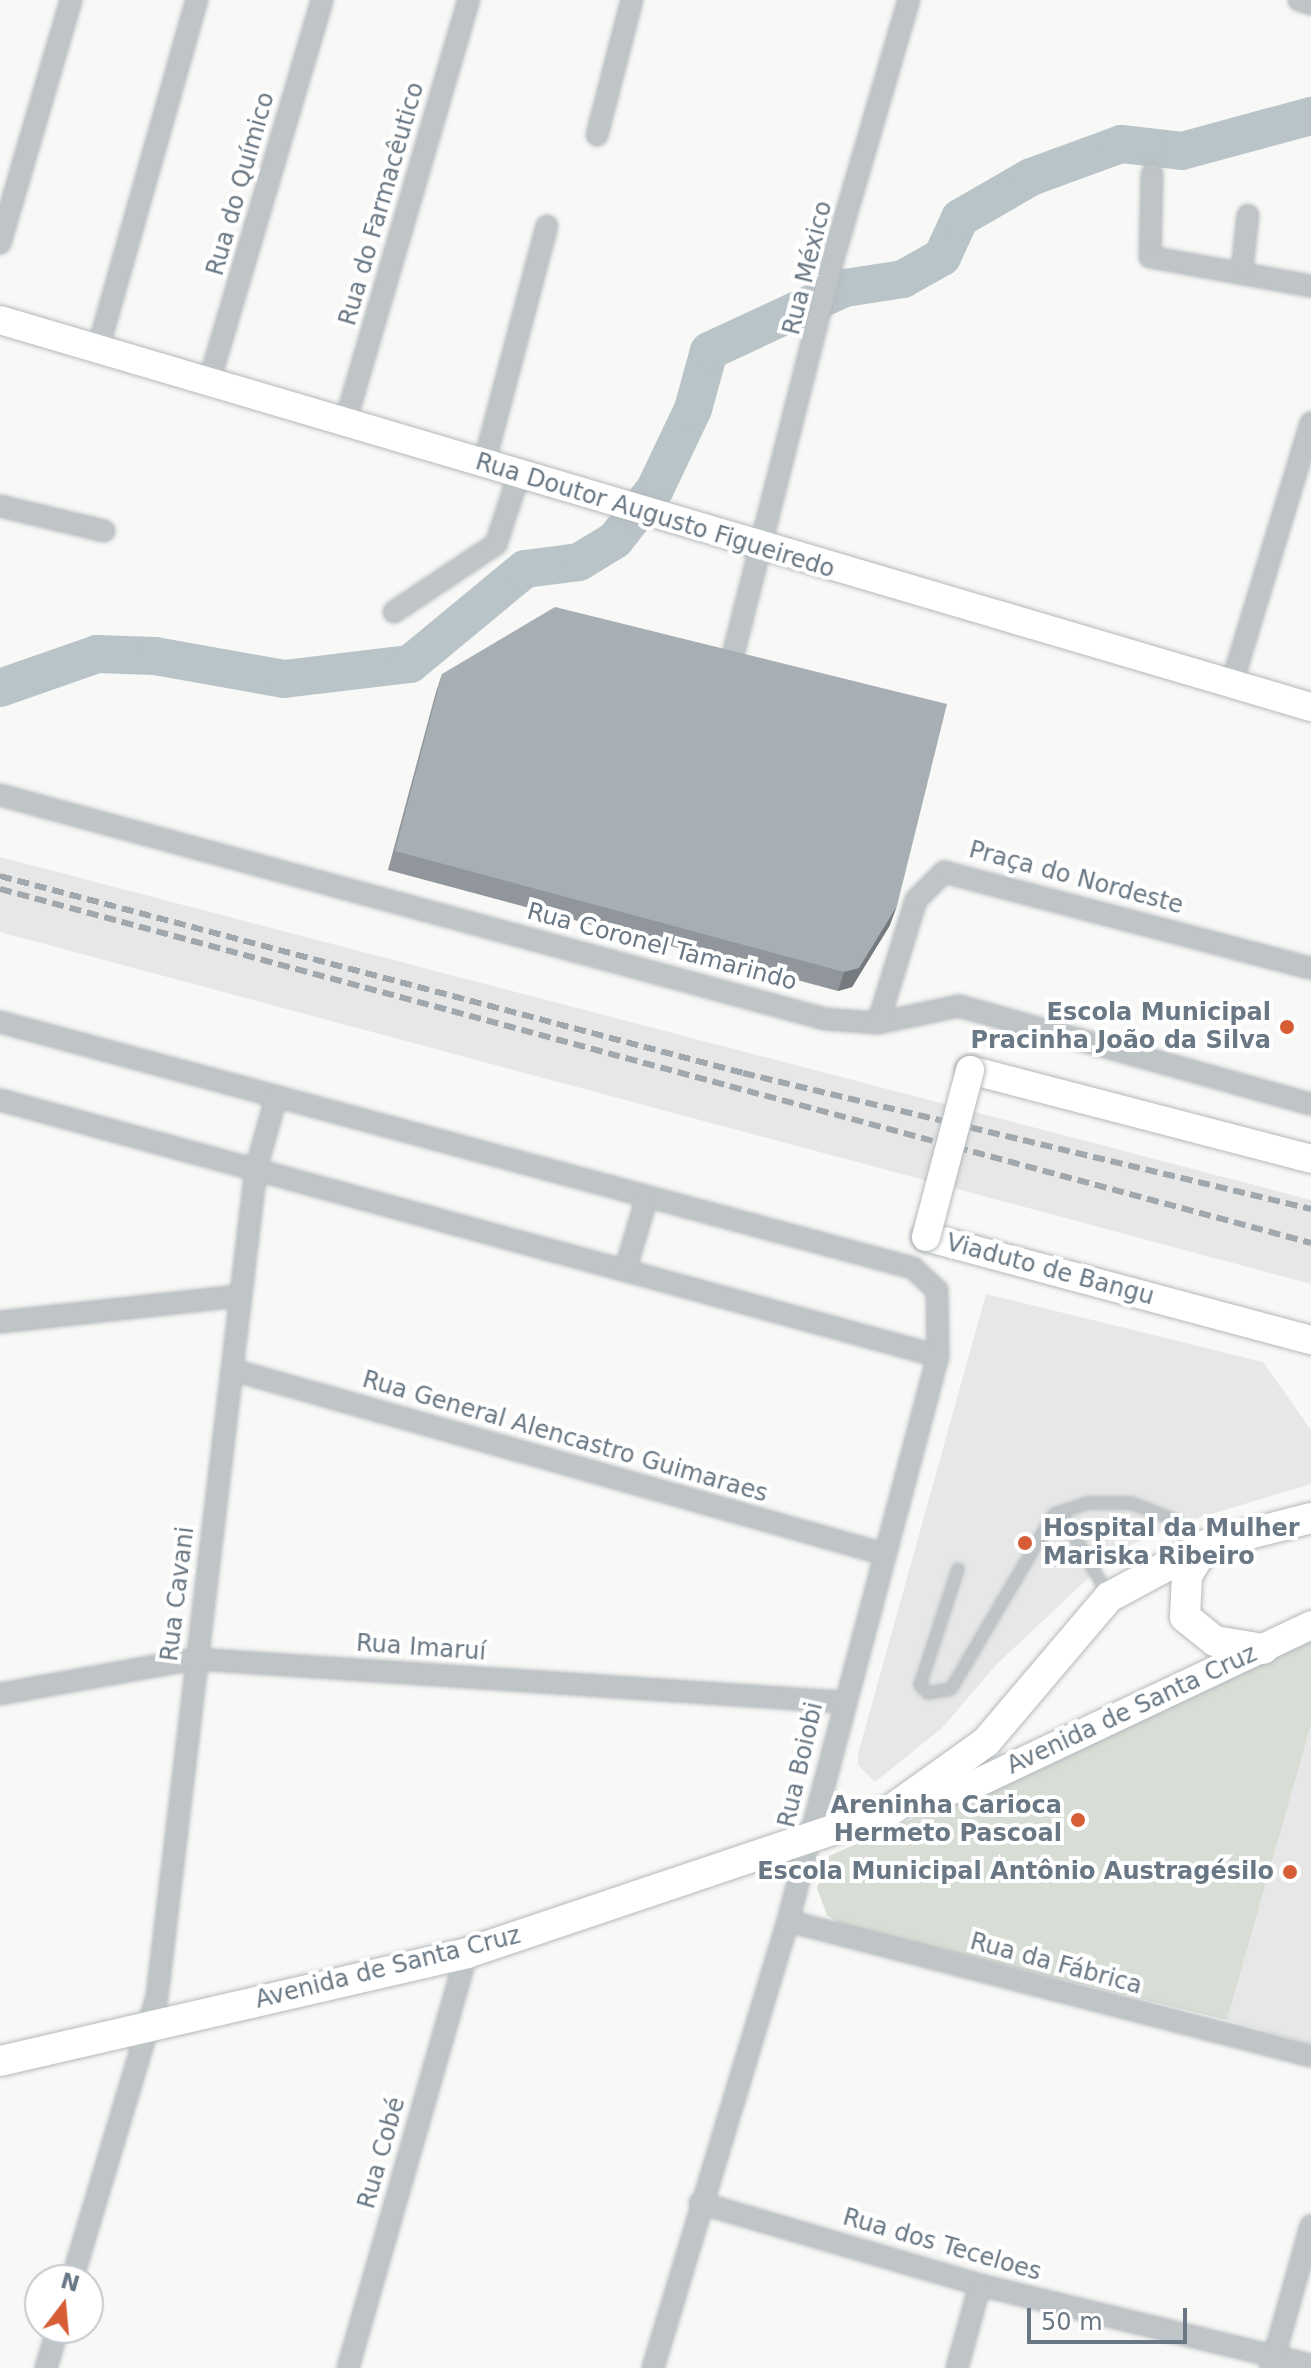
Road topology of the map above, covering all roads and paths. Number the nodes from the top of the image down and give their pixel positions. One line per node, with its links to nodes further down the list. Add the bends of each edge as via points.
1 (71, 0): 13 (street)
2 (197, 0): 17 (street)
3 (322, 0): 18 (street, Rua do Químico)
4 (469, 0): 19 (street, Rua do Farmacêutico)
5 (632, 0): 9 (street)
6 (909, 0): 25 (street, Rua México, via 836,249 816,346)
7 (1299, 0): 8 (street)
8 (1311, 4)
9 (597, 135)
10 (1152, 174): 14 (street, via 1148,241 1158,262)
11 (1248, 215): 14 (street)
12 (547, 226): 21 (street)
13 (0, 243)
14 (1242, 270): 15 (street)
15 (1311, 286)
16 (0, 320): 17 (street, Rua Doutor Augusto Figueiredo)
17 (98, 349): 18 (street, Rua Doutor Augusto Figueiredo)
18 (209, 382): 19 (street, Rua Doutor Augusto Figueiredo)
19 (345, 423): 21 (street, Rua Doutor Augusto Figueiredo)
20 (1311, 426): 28 (street)
21 (484, 464): 22 (street, Rua Doutor Augusto Figueiredo)
22 (519, 475): 25 (street, Rua Doutor Augusto Figueiredo); 26 (street, via 496,544)
23 (0, 506): 24 (street)
24 (104, 531)
25 (761, 549): 27 (street, Rua México); 28 (street, Rua Doutor Augusto Figueiredo)
26 (394, 612)
27 (733, 655)
28 (1232, 683): 29 (street, Rua Doutor Augusto Figueiredo)
29 (1311, 707)
30 (0, 795): 33 (street, Rua Coronel Tamarindo, via 825,1019)
31 (1311, 968): 33 (street, Praça do Nordeste, via 944,872 916,900)
32 (0, 1022): 34 (street)
33 (878, 1023): 36 (street, Rua Coronel Tamarindo, via 927,1008 974,1008)
34 (276, 1098): 38 (street, Rua Cavani); 39 (street)
35 (0, 1100): 38 (street)
36 (1311, 1104)
37 (1311, 1159): 43 (street, Viaduto de Bangu, bridge, via 970,1070 926,1237)
38 (256, 1169): 40 (street); 41 (street, Rua Cavani)
39 (646, 1200): 40 (street); 44 (street, Rua Boiobi, via 927,1275 940,1305)
40 (625, 1271): 44 (street)
41 (240, 1296): 42 (street); 45 (street, Rua Cavani)
42 (0, 1322)
43 (1311, 1340)
44 (938, 1356): 49 (street, Rua Boiobi)
45 (233, 1370): 49 (street, Rua General Alencastro Guimaraes); 54 (street, Rua Cavani)
46 (1061, 1513): 48 (lane, via 1087,1503 1131,1503 1170,1518); 50 (lane, via 1049,1519 951,1689 928,1693 920,1685); 51 (lane)
47 (1311, 1518): 48 (main road, Avenida de Santa Cruz)
48 (1206, 1545): 51 (main road, Avenida de Santa Cruz); 53 (main road, via 1187,1575 1185,1617 1215,1641)
49 (884, 1554): 56 (street, Rua Boiobi)
50 (958, 1569)
51 (1109, 1597): 57 (main road, Avenida de Santa Cruz, via 986,1742)
52 (1311, 1625): 53 (street, Avenida de Santa Cruz)
53 (1263, 1649): 57 (street, Avenida de Santa Cruz, via 975,1784)
54 (195, 1659): 55 (street, Rua Imaruí); 56 (street, Rua Imaruí); 61 (street, Rua Cavani)
55 (0, 1694)
56 (842, 1702): 58 (street, Rua Boiobi)
57 (904, 1802): 58 (main road, Avenida de Santa Cruz)
58 (810, 1841): 59 (street, Rua Boiobi); 60 (main road, Avenida de Santa Cruz)
59 (788, 1921): 62 (street, Rua da Fábrica); 64 (street, Rua Boiobi)
60 (467, 1953): 61 (main road, Avenida de Santa Cruz); 72 (street, Rua Cobé)
61 (150, 2027): 63 (main road, Avenida de Santa Cruz); 66 (street, Rua Cavani)
62 (1311, 2056)
63 (0, 2061)
64 (700, 2203): 67 (street, Rua dos Teceloes); 73 (street, Rua Boiobi)
65 (1311, 2226): 69 (street)
66 (77, 2264)
67 (980, 2285): 69 (street, Rua dos Teceloes); 74 (street)
68 (53, 2344): 71 (street)
69 (1273, 2362): 70 (street, Rua dos Teceloes)
70 (1311, 2365)
71 (46, 2368)
72 (348, 2368)
73 (653, 2368)
74 (957, 2368)

